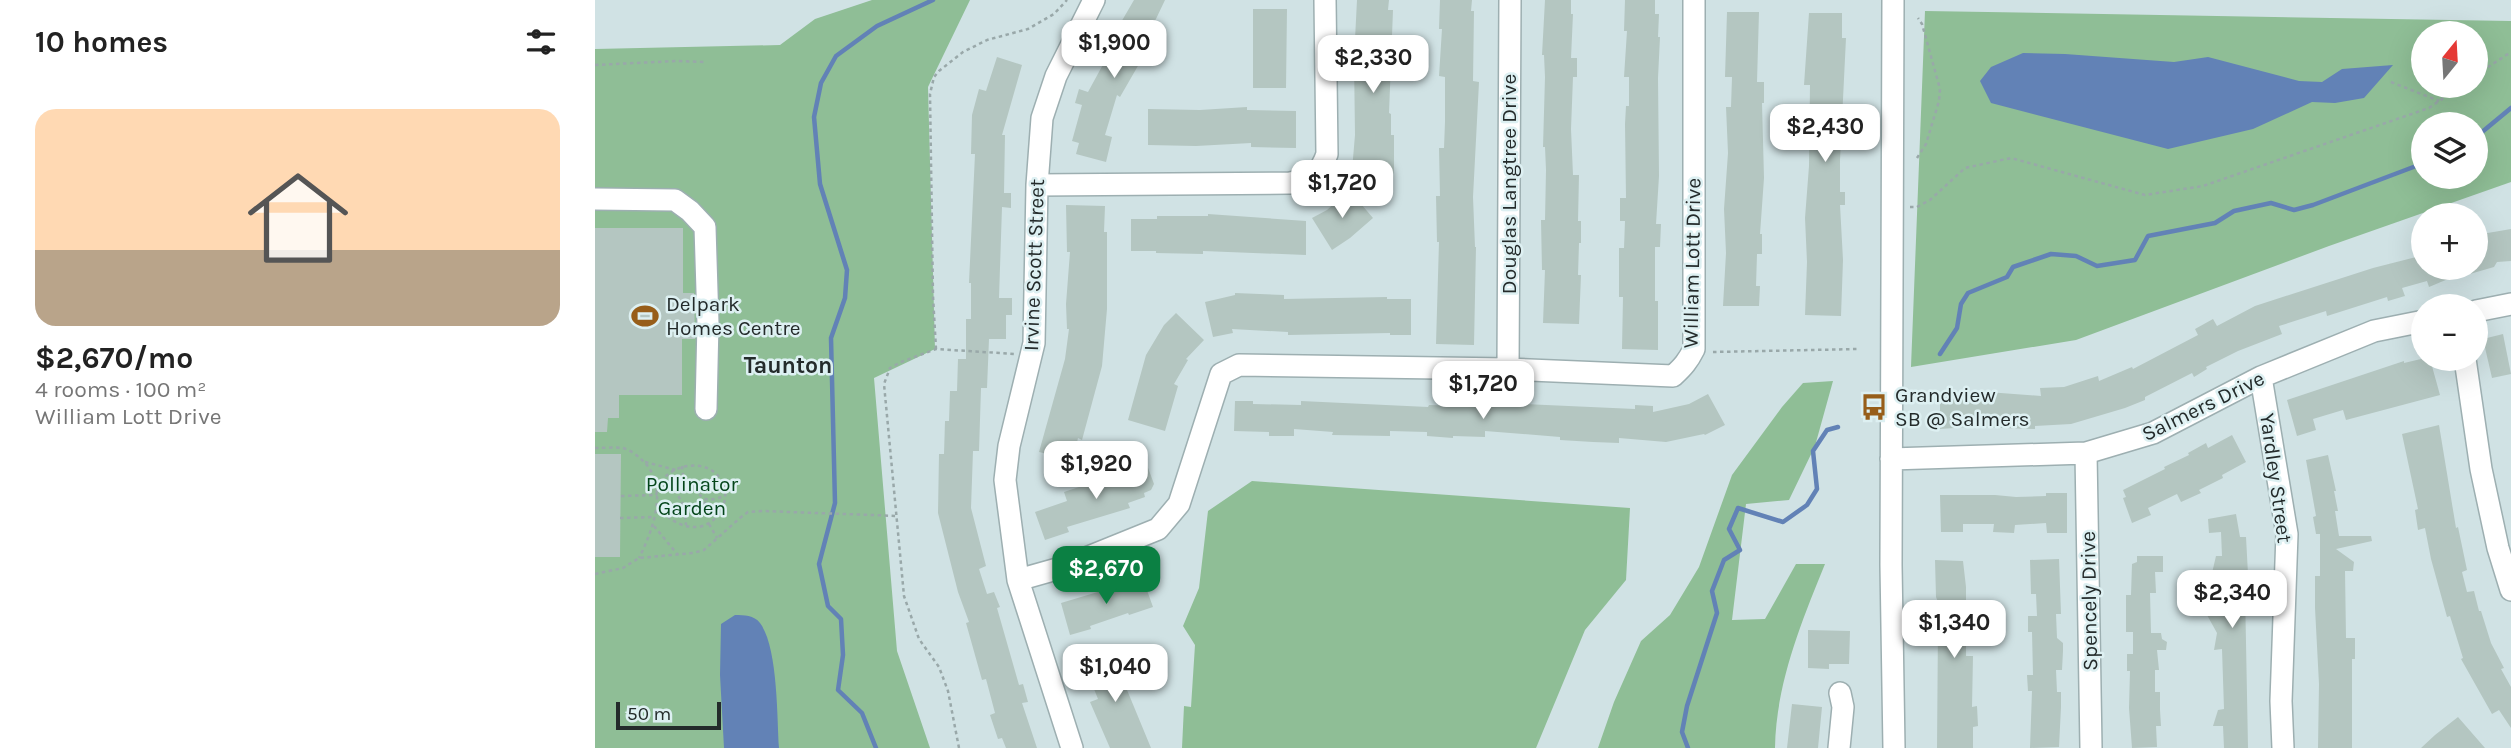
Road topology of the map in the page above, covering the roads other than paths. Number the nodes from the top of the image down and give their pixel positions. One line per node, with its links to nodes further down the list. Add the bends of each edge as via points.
1 (1094, 0): 6 (street, Irvine Scott Street, via 1056,76 1042,118)
2 (1325, 0): 6 (street, via 1327,154 1312,179 1290,183)
3 (1510, 0): 11 (street, Douglas Langtree Drive)
4 (1694, 0): 11 (street, William Lott Drive, via 1694,349 1688,363 1673,376)
5 (1893, 0): 16 (street)
6 (1037, 185): 17 (street, Irvine Scott Street, via 1034,343 1005,480)
7 (595, 199): 14 (street, via 675,200 705,227)
8 (2511, 304): 9 (street)
9 (2488, 309)
10 (2411, 324): 13 (street, Salmers Drive, via 2374,331)
11 (1508, 369): 17 (street, William Lott Drive, via 1239,365 1221,374 1179,504 1158,529 1064,567)
12 (2467, 371): 18 (street, via 2481,469)
13 (2261, 377): 15 (street, Salmers Drive, via 2153,433); 24 (street, Yardley Street, via 2287,534)
14 (706, 409)
15 (2086, 453): 16 (street, Salmers Drive); 23 (street, Spencely Drive)
16 (1891, 459): 22 (street)
17 (1018, 580): 20 (street, Irvine Scott Street)
18 (2511, 590)
19 (1840, 693): 21 (street)
20 (1072, 748)
21 (1839, 748)
22 (1894, 748)
23 (2091, 748)
24 (2283, 748)

